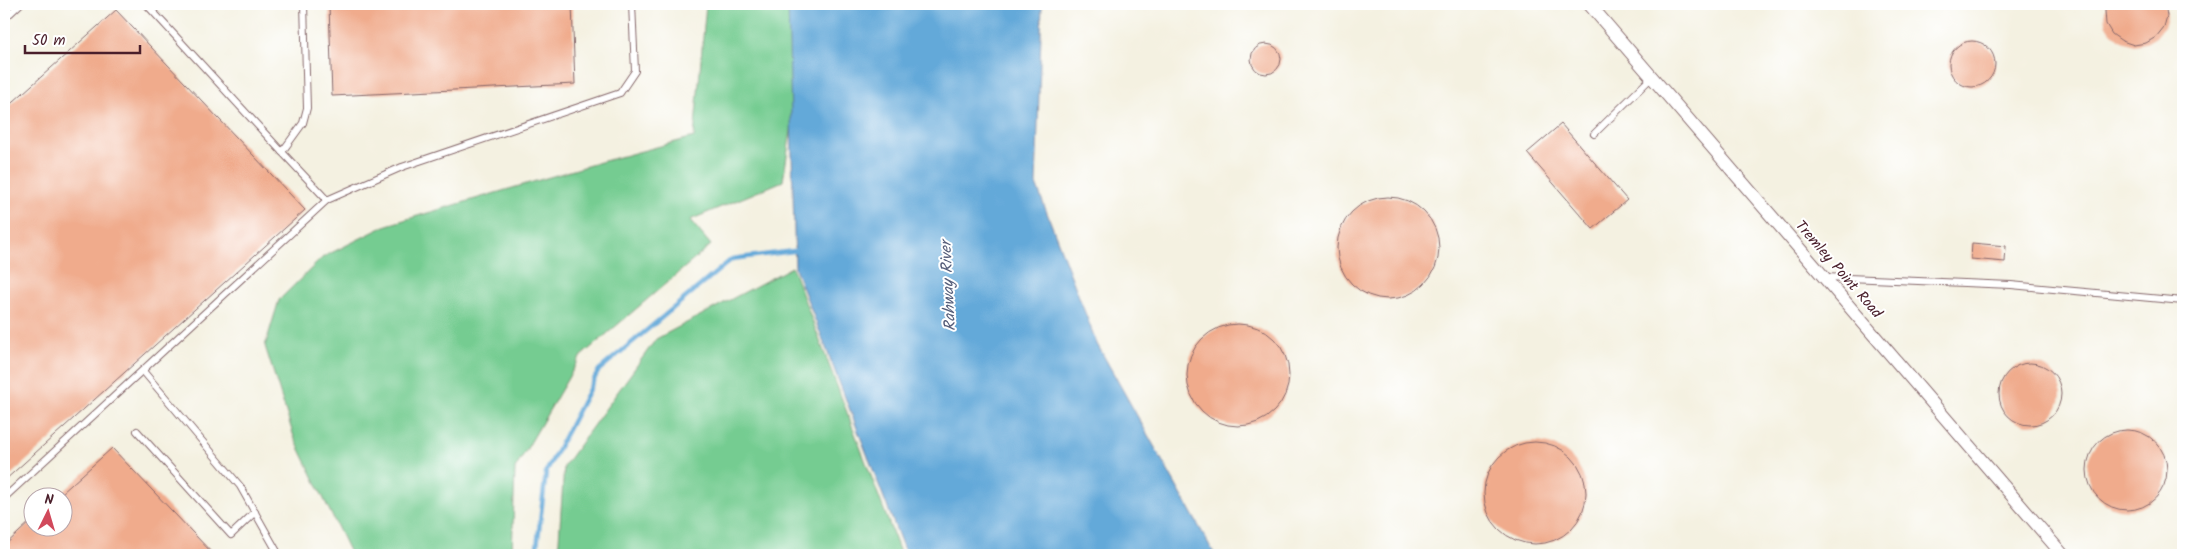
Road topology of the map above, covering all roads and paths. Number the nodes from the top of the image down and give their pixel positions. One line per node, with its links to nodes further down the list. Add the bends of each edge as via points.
1 (20, 4): 6 (lane)
2 (146, 4): 9 (lane)
3 (304, 4): 9 (lane, via 307,108 303,123)
4 (632, 4): 10 (lane, via 635,71 620,93 402,167)
5 (1589, 4): 7 (street, Tremley Point Road)
6 (4, 19)
7 (1652, 77): 8 (lane); 11 (street, Tremley Point Road)
8 (1594, 134)
9 (282, 152): 10 (lane)
10 (327, 200): 13 (lane)
11 (1824, 276): 12 (lane, via 2011,285); 18 (street, Tremley Point Road)
12 (2183, 301)
13 (143, 371): 15 (lane); 16 (lane, via 240,486)
14 (137, 431): 16 (lane, via 231,535)
15 (4, 498)
16 (254, 512): 17 (lane)
17 (278, 555)
18 (2063, 555)

